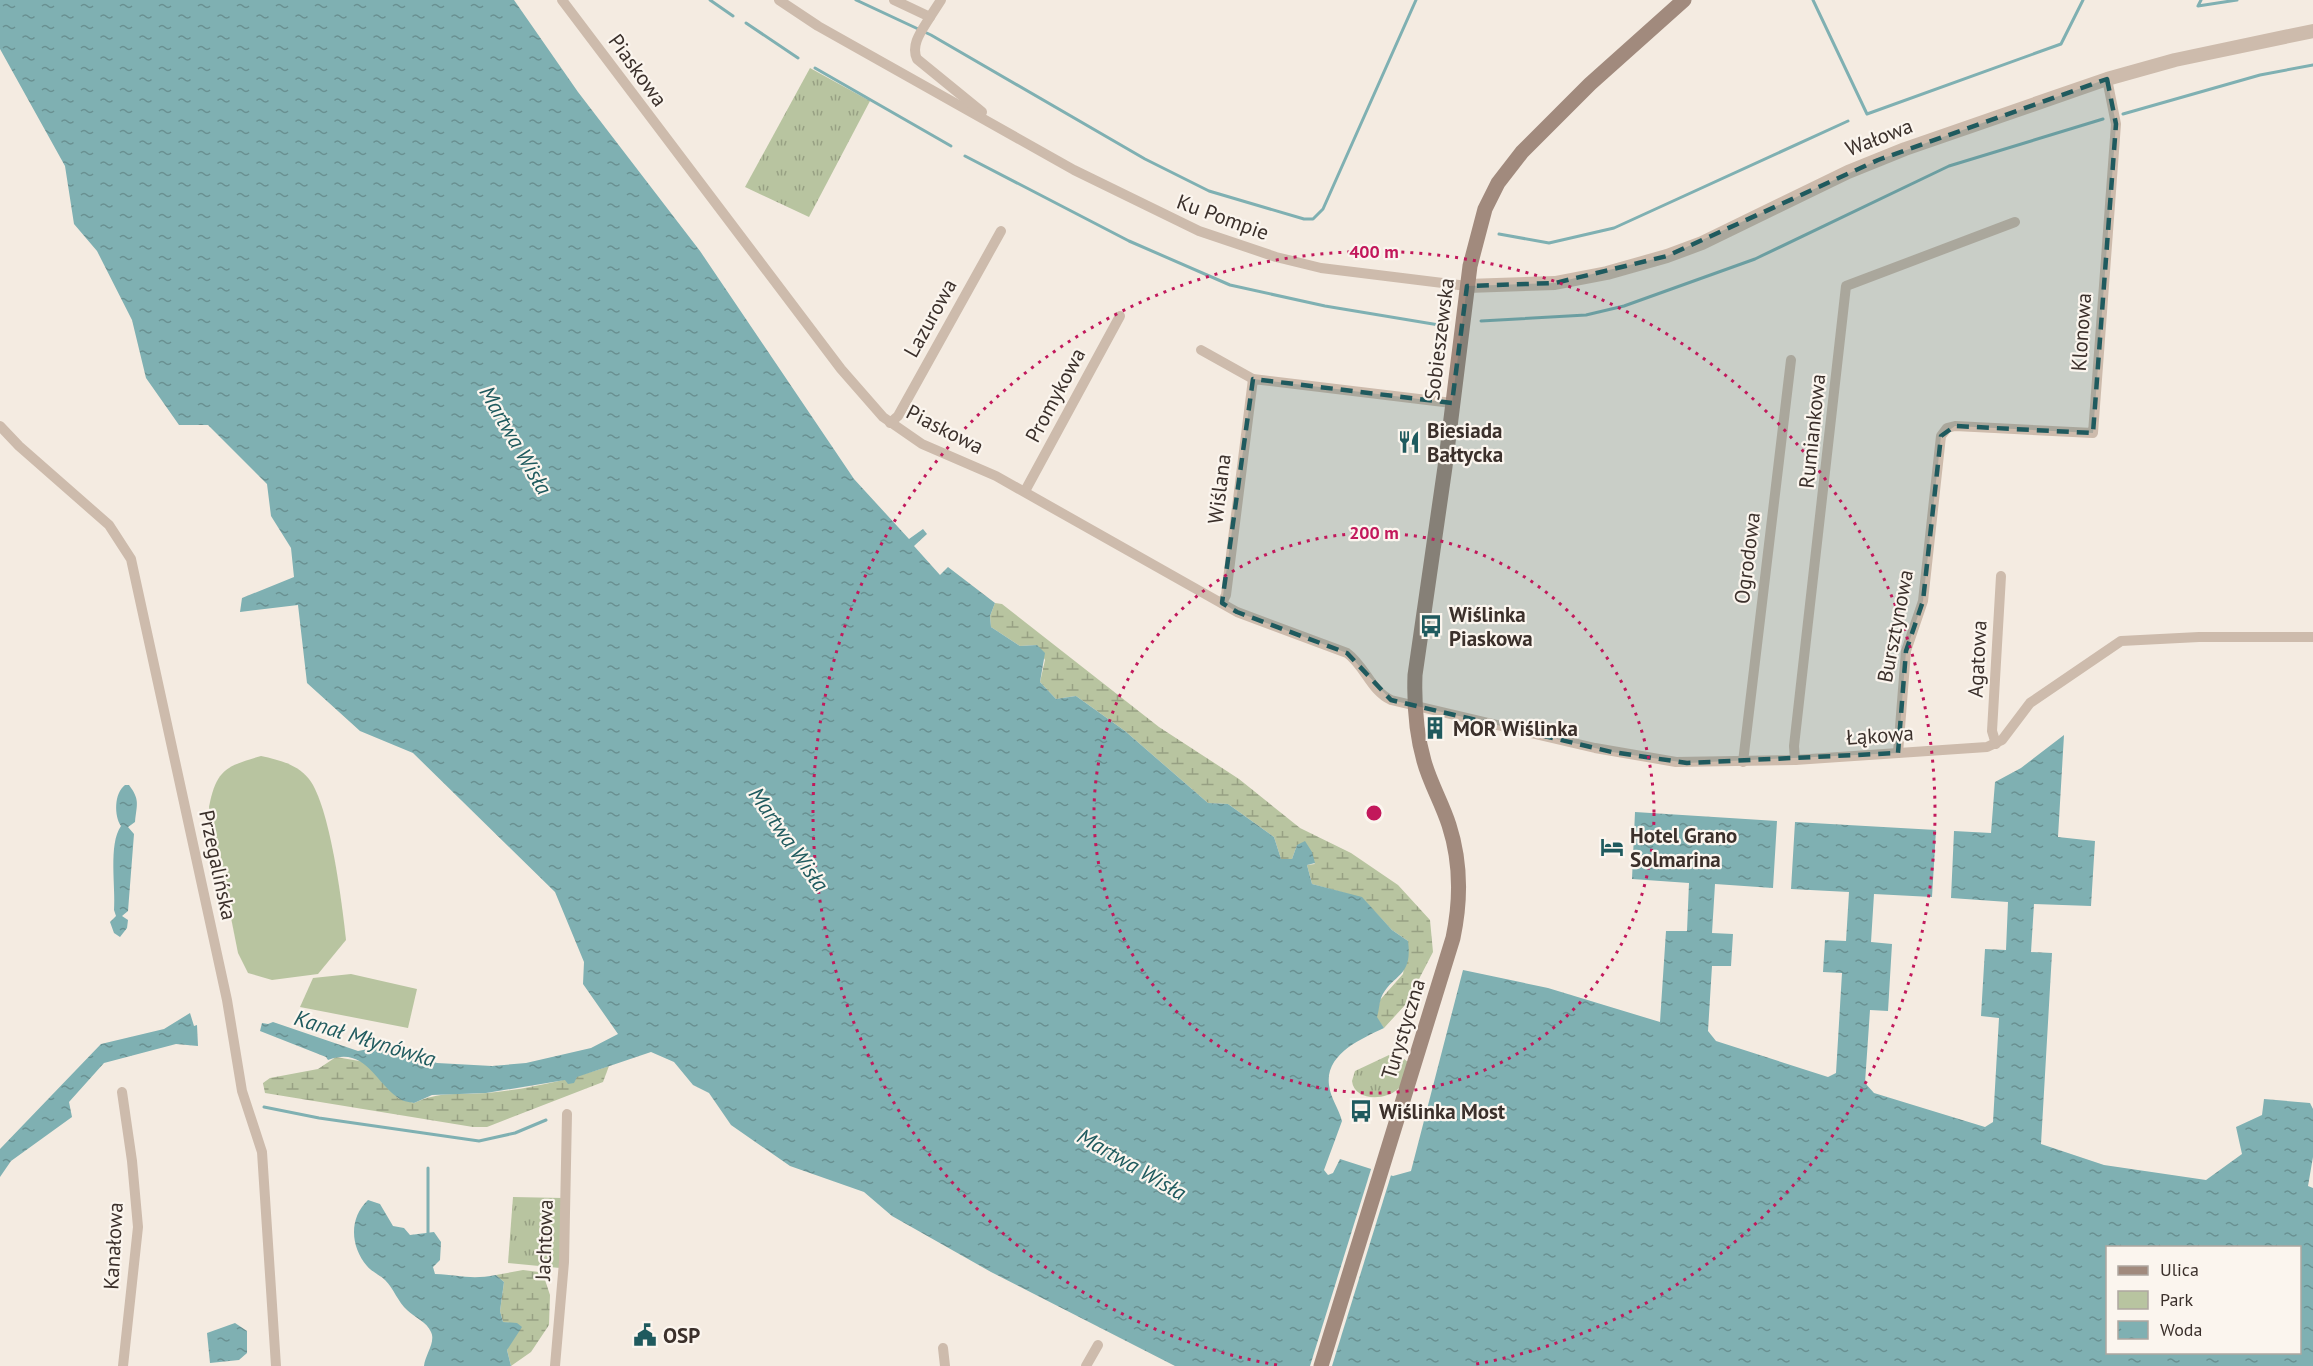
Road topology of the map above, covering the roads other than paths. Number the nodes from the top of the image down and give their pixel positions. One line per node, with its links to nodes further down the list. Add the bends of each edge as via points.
1 (562, 0): 18 (street, Piaskowa, via 820,342)
2 (779, 0): 9 (street, Ku Pompie)
3 (894, 0): 6 (street)
4 (941, 0): 6 (street, Ku Pompie)
5 (1684, 0): 12 (main road, Sobieszewska, via 1590,84 1510,167 1491,195 1478,227)
6 (929, 19): 9 (street, Ku Pompie, via 917,40 916,59 988,117)
7 (2313, 31): 8 (street, Wałowa, via 2175,60)
8 (2107, 79): 12 (street, Wałowa, via 1896,152 1667,256 1555,283); 20 (street, Klonowa, via 2116,124 2093,434 1955,426 1947,428)
9 (987, 121): 12 (street, Ku Pompie, via 1128,198 1216,237 1321,268)
10 (2015, 222): 28 (street, Rumiankowa, via 1846,286)
11 (1001, 231): 18 (street, Lazurowa, via 898,416)
12 (1467, 286): 17 (main road, Sobieszewska)
13 (1120, 316): 21 (street, Promykowa)
14 (1201, 350): 16 (street)
15 (1791, 360): 29 (street, Ogrodowa)
16 (1253, 379): 17 (street); 23 (street, Wiślana)
17 (1452, 403): 25 (main road, Sobieszewska, via 1417,648)
18 (890, 423): 21 (street, Piaskowa, via 936,451)
19 (0, 426): 36 (street, Przegalińska, via 109,525 131,559 227,1000 242,1090 261,1152)
20 (1941, 436): 27 (street, Bursztynowa, via 1923,601 1906,651)
21 (1025, 491): 23 (street, Piaskowa)
22 (2001, 576): 26 (street, Agatowa, via 1992,731)
23 (1222, 603): 25 (street, Piaskowa, via 1245,616 1347,653 1381,694)
24 (2313, 637): 26 (street, via 2121,641 2030,703)
25 (1415, 706): 29 (street, Łąkowa, via 1622,754 1687,763); 30 (main road, Sobieszewska, via 1425,763 1455,846 1459,900)
26 (1996, 744): 27 (street, Łąkowa)
27 (1898, 753): 28 (street, Łąkowa)
28 (1795, 760): 29 (street, Łąkowa)
29 (1743, 762)
30 (1453, 938): 40 (main road, Turystyczna)
31 (122, 1092): 35 (street, Kanałowa, via 138,1227)
32 (567, 1114): 37 (street, Jachtowa, via 564,1262)
33 (1098, 1345): 39 (street)
34 (944, 1348): 38 (street)
35 (123, 1366)
36 (276, 1366)
37 (555, 1366)
38 (945, 1366)
39 (1086, 1366)
40 (1321, 1366)

